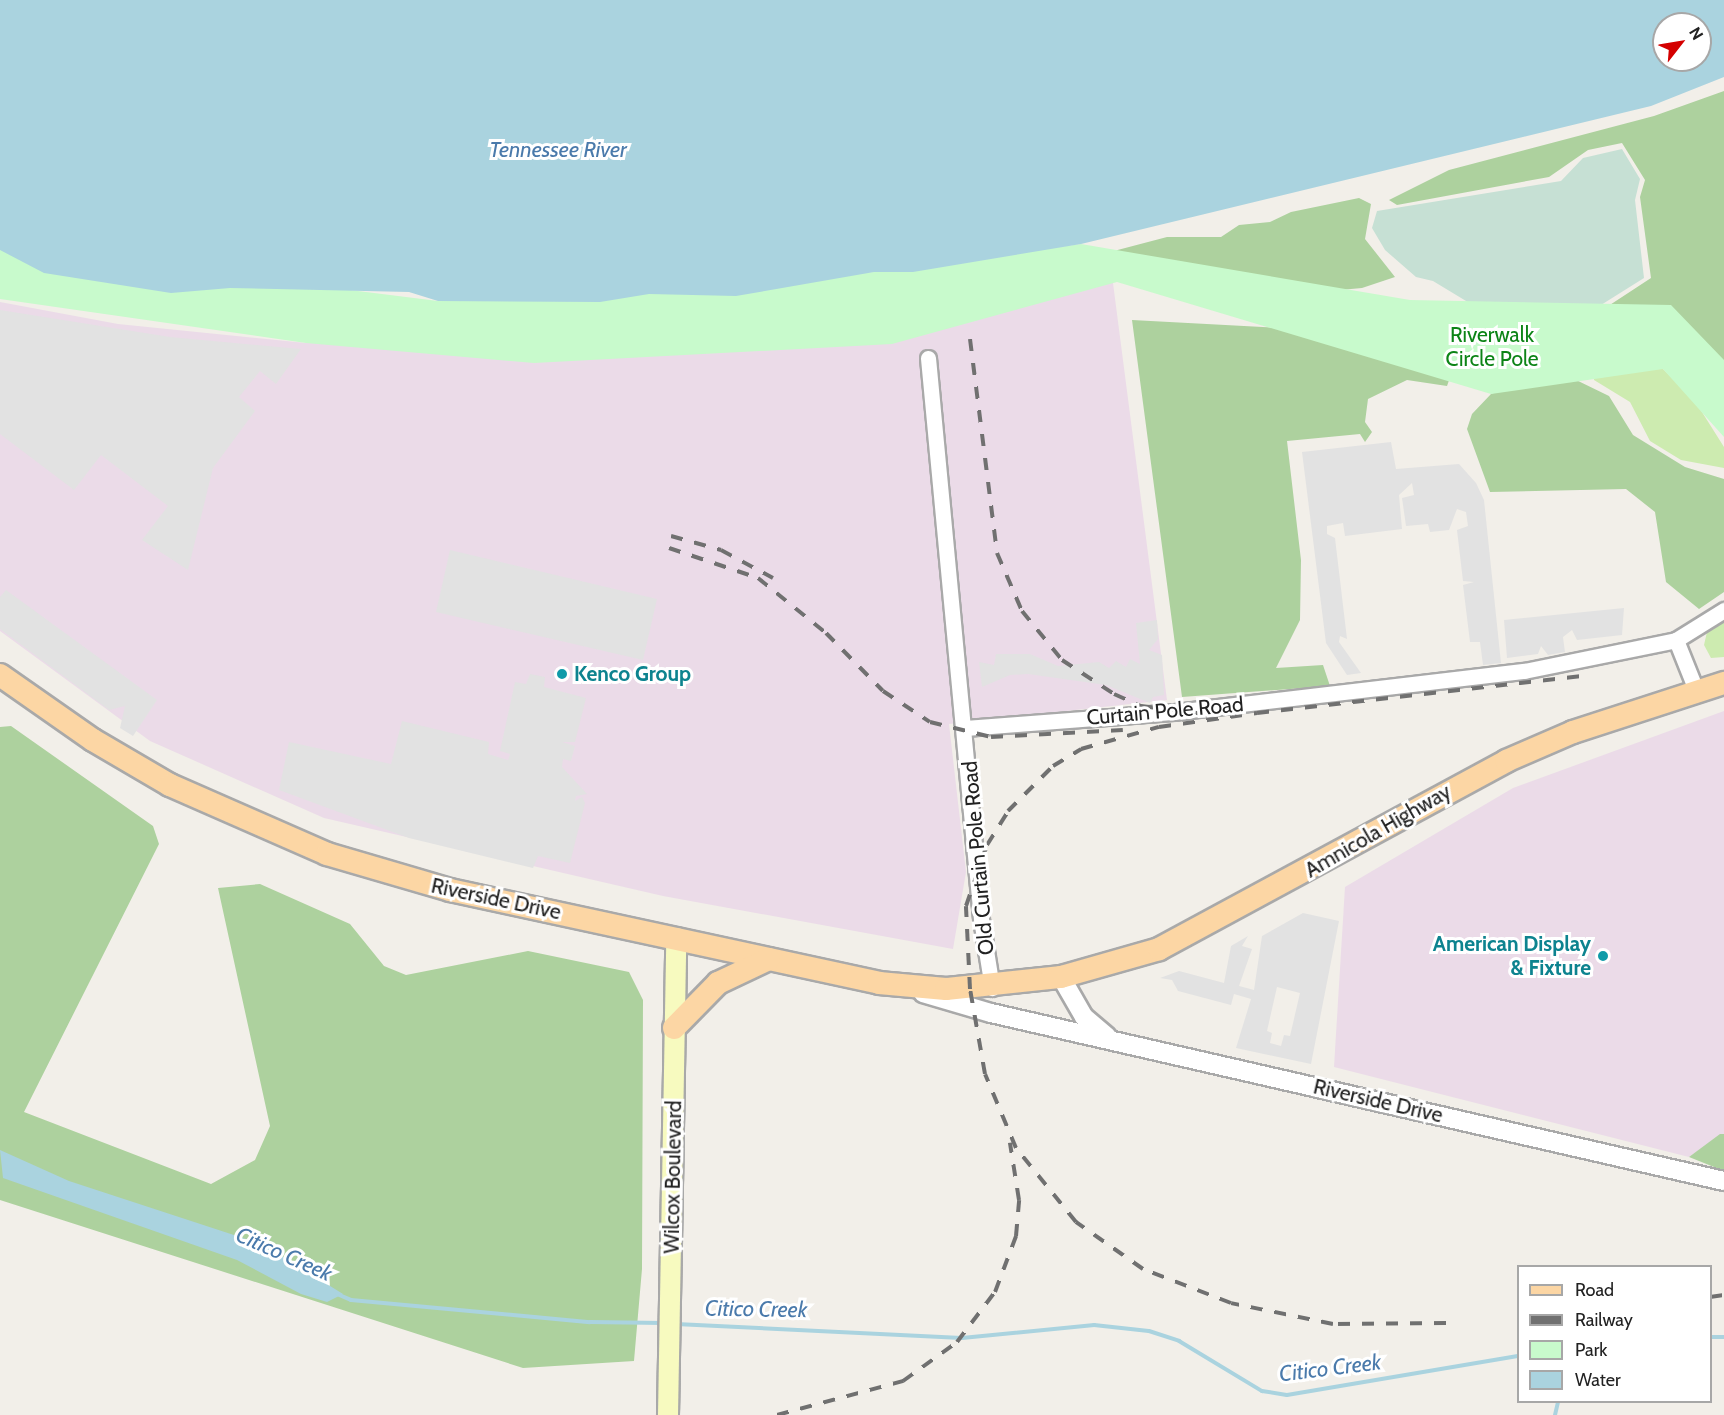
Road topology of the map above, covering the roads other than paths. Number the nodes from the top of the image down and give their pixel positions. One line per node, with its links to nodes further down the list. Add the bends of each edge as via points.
1 (927, 358): 7 (street)
2 (1724, 610): 3 (street)
3 (1676, 640): 6 (street); 7 (street, Curtain Pole Road, via 1524,671 1174,712)
4 (0, 675): 8 (main road, Riverside Drive, via 130,764 286,839 409,879)
5 (1724, 683): 6 (main road, Amnicola Highway)
6 (1696, 690): 10 (main road, Amnicola Highway, via 1506,761 1181,939)
7 (966, 728): 13 (street, Old Curtain Pole Road, via 981,919)
8 (676, 938): 9 (main road, Riverside Drive); 14 (main road, Wilcox Boulevard)
9 (769, 959): 12 (main road, Riverside Drive); 14 (main road, via 717,983)
10 (1061, 977): 11 (main road, Amnicola Highway); 15 (street, Riverside Drive, via 1084,1017)
11 (1035, 981): 13 (main road, Riverside Drive)
12 (898, 986): 13 (main road, Riverside Drive); 15 (street, via 991,1013)
13 (992, 988)
14 (674, 1028): 17 (main road, Wilcox Boulevard)
15 (1111, 1039): 16 (street, Riverside Drive)
16 (1724, 1181)
17 (668, 1415)

